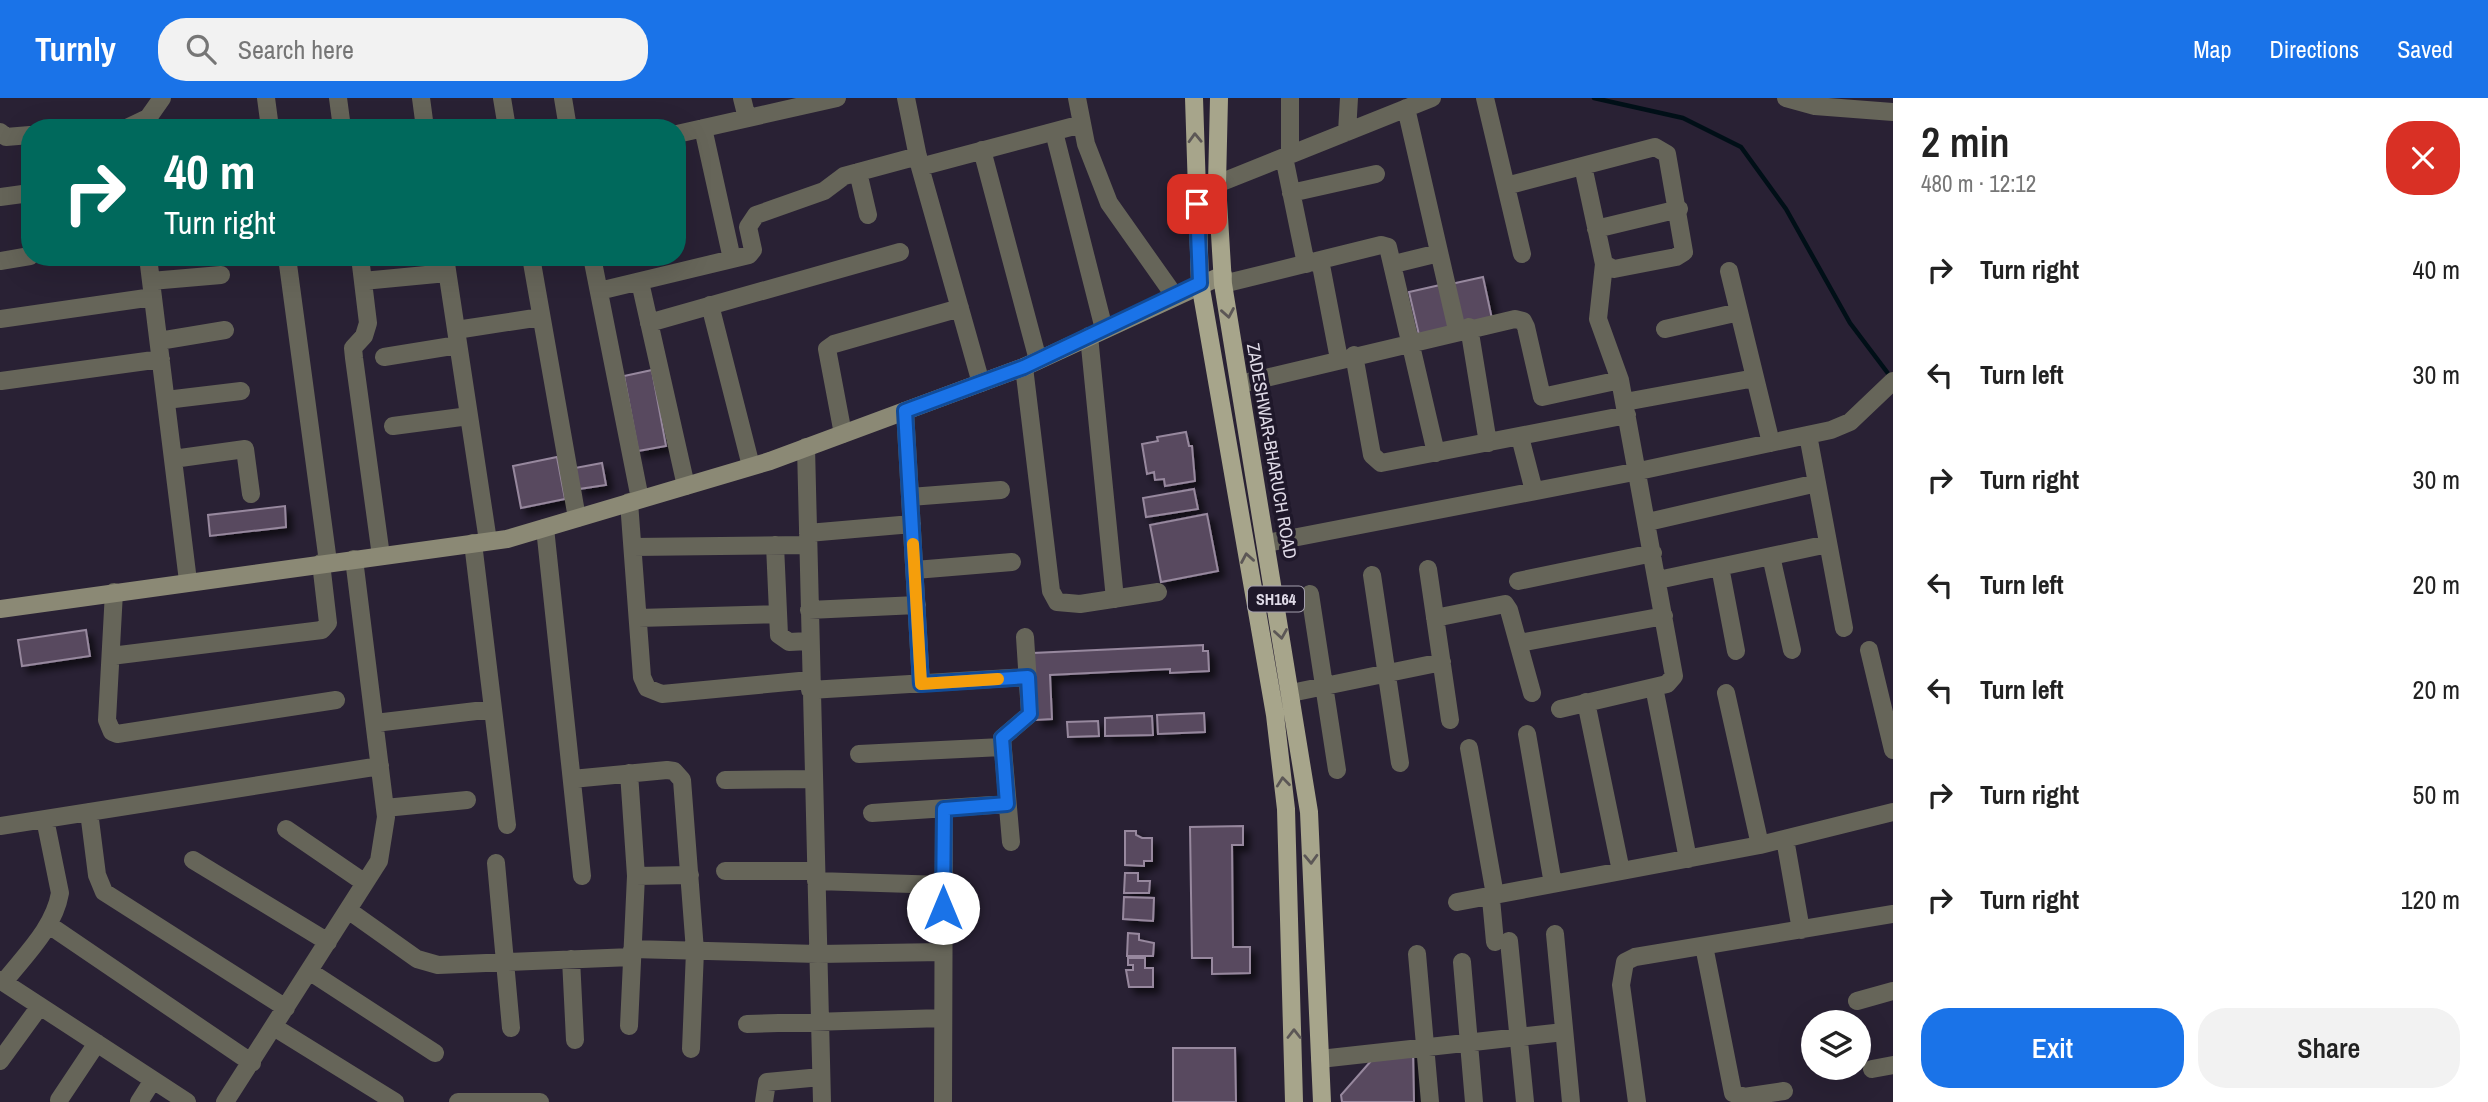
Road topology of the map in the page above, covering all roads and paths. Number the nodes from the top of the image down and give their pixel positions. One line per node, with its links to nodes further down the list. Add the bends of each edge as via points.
1 (162, 98): 21 (street)
2 (266, 98): 22 (street)
3 (338, 98): 23 (street)
4 (421, 98): 24 (street)
5 (502, 98): 25 (street)
6 (563, 98): 26 (street)
7 (742, 98): 20 (street)
8 (837, 98): 20 (street)
9 (906, 98): 36 (street)
10 (1077, 98): 27 (street)
11 (1194, 98): 71 (main road, SH164, one-way to 11)
12 (1219, 98): 40 (main road, ZADESHWAR-BHARUCH ROAD / SH164)
13 (1290, 98): 35 (street)
14 (1349, 98): 32 (street)
15 (1485, 98): 41 (street)
16 (1786, 98): 18 (street, via 1800,104)
17 (1420, 102): 32 (street); 49 (street)
18 (1858, 104): 19 (street)
19 (1893, 112)
20 (747, 118): 28 (street)
21 (146, 119)
22 (269, 119)
23 (341, 119)
24 (424, 119)
25 (506, 119)
26 (566, 119)
27 (1082, 124): 31 (street); 74 (street, via 1108,203)
28 (703, 128): 30 (street); 52 (street)
29 (0, 132): 33 (street, via 6,137)
30 (686, 132)
31 (1054, 132): 34 (street); 84 (street)
32 (1347, 132): 35 (street)
33 (21, 136)
34 (982, 150): 36 (street); 90 (street)
35 (1287, 156): 40 (street); 42 (street)
36 (919, 162): 38 (street); 76 (street)
37 (1583, 166): 41 (street); 45 (street, via 1655,147 1664,149); 47 (street)
38 (859, 172): 46 (street); 52 (street, via 844,176 824,191 756,215 748,227 753,250)
39 (1376, 174): 42 (street)
40 (1217, 184): 68 (main road, ZADESHWAR-BHARUCH ROAD / SH164)
41 (1506, 186): 50 (street)
42 (1291, 192): 54 (street)
43 (21, 194): 44 (street)
44 (0, 197)
45 (1679, 209): 47 (street); 57 (street, via 1685,247 1681,256 1615,269)
46 (868, 215)
47 (1596, 229): 57 (street)
48 (900, 252): 75 (street)
49 (1439, 253): 56 (street); 81 (street)
50 (1522, 254)
51 (21, 258): 53 (street)
52 (732, 259): 55 (street)
53 (0, 261)
54 (1313, 262): 56 (street, via 1381,245 1388,247); 68 (street); 89 (street)
55 (686, 264)
56 (1394, 264): 86 (street)
57 (1604, 264): 92 (street, via 1598,319)
58 (149, 266): 72 (street)
59 (288, 266): 135 (street)
60 (361, 266): 69 (street)
61 (441, 266): 69 (street)
62 (446, 266): 85 (street)
63 (532, 266): 78 (street)
64 (595, 266): 73 (street)
65 (675, 266): 70 (street)
66 (1729, 271): 77 (street)
67 (221, 275): 72 (street)
68 (1223, 280): 71 (main road); 95 (main road, ZADESHWAR-BHARUCH ROAD / SH164, one-way to 95)
69 (363, 281): 131 (street, via 367,330 357,341 354,358)
70 (640, 282): 73 (street); 80 (street)
71 (1200, 283): 74 (main road); 272 (main road, SH164, one-way to 71, via 1286,809 1275,715)
72 (152, 289): 79 (street); 87 (street)
73 (599, 291): 119 (street)
74 (1174, 295): 84 (main road)
75 (710, 305): 80 (street); 111 (street)
76 (960, 308): 94 (street); 103 (street, via 827,349)
77 (1739, 312): 82 (street); 91 (street)
78 (541, 317): 85 (street); 120 (street)
79 (0, 319)
80 (649, 323): 114 (street)
81 (1463, 329): 86 (street); 92 (street, via 1509,319 1523,321 1542,397); 106 (street)
82 (1665, 329)
83 (225, 330): 87 (street)
84 (1097, 332): 90 (main road); 146 (street)
85 (457, 338): 88 (street); 101 (street)
86 (1411, 341): 89 (street); 109 (street)
87 (160, 350): 93 (street); 98 (street)
88 (384, 357)
89 (1346, 357): 95 (street); 109 (street, via 1376,460 1381,463)
90 (1031, 363): 94 (main road); 146 (street, via 1051,591 1063,605)
91 (1755, 378): 99 (street); 107 (street)
92 (1620, 380): 99 (street)
93 (1, 381)
94 (981, 383): 100 (main road)
95 (1240, 384): 126 (main road, ZADESHWAR-BHARUCH ROAD / SH164)
96 (1889, 385): 104 (street, via 1850,422)
97 (240, 391): 98 (street)
98 (166, 400): 110 (street)
99 (1626, 408): 105 (street); 112 (street)
100 (905, 411): 103 (main road); 118 (street)
101 (469, 416): 102 (street); 125 (street)
102 (393, 426)
103 (843, 434): 108 (main road)
104 (1808, 435): 107 (street); 113 (street)
105 (1520, 437): 106 (street); 116 (street)
106 (1489, 443): 109 (street)
107 (1771, 443): 112 (street)
108 (806, 447): 111 (main road); 124 (street)
109 (1436, 453)
110 (173, 459): 117 (street, via 245,449); 141 (street)
111 (751, 466): 114 (main road)
112 (1639, 471): 116 (street); 121 (street)
113 (1817, 483): 121 (street); 127 (street)
114 (686, 486): 119 (main road)
115 (1001, 490): 118 (street)
116 (1534, 491): 126 (street)
117 (251, 494)
118 (910, 497): 122 (street)
119 (635, 501): 120 (main road); 129 (street)
120 (577, 518): 123 (main road)
121 (1648, 522): 130 (street)
122 (912, 524): 124 (street); 138 (street)
123 (545, 527): 125 (main road); 187 (street)
124 (808, 539): 128 (street); 149 (street)
125 (480, 542): 131 (main road); 174 (street)
126 (1267, 543): 169 (main road, ZADESHWAR-BHARUCH ROAD / SH164, one-way to 169)
127 (1828, 544): 132 (street); 154 (street)
128 (775, 545): 129 (street); 150 (street)
129 (633, 547): 152 (street)
130 (1653, 554): 140 (street); 142 (street)
131 (381, 556): 133 (main road)
132 (1771, 556): 136 (street); 158 (street)
133 (354, 559): 135 (main road); 177 (street)
134 (1012, 562): 138 (street)
135 (325, 563): 141 (main road); 161 (street, via 328,623 323,630)
136 (1720, 567): 140 (street); 160 (street)
137 (1428, 569): 153 (street)
138 (915, 570): 147 (street)
139 (1372, 575): 163 (street)
140 (1658, 580): 151 (street)
141 (188, 581): 143 (main road)
142 (1518, 581)
143 (114, 592): 148 (main road); 161 (street)
144 (1157, 592): 146 (street)
145 (1310, 594): 167 (street)
146 (1115, 599)
147 (917, 605): 149 (street); 165 (street)
148 (0, 608)
149 (809, 610): 156 (street)
150 (778, 614): 152 (street); 156 (street, via 782,639)
151 (1664, 616): 157 (street); 168 (street, via 1674,676 1667,684)
152 (638, 618): 166 (street, via 642,677 654,693)
153 (1435, 618): 157 (street, via 1505,604); 162 (street)
154 (1844, 628)
155 (1025, 637): 164 (street)
156 (809, 641): 166 (street)
157 (1519, 643): 170 (street)
158 (1792, 650)
159 (1869, 650): 181 (street)
160 (1736, 651)
161 (111, 656): 172 (street, via 107,720 117,734)
162 (1442, 662): 163 (street); 176 (street)
163 (1386, 674): 167 (street); 183 (street)
164 (1028, 677): 165 (street); 179 (street, via 1030,714 1004,734)
165 (921, 684): 166 (street)
166 (810, 685): 188 (street)
167 (1324, 687): 169 (street); 185 (street)
168 (1654, 687): 173 (street); 204 (street)
169 (1291, 693): 253 (main road, ZADESHWAR-BHARUCH ROAD / SH164, one-way to 253, via 1309,811)
170 (1532, 693)
171 (1726, 693): 203 (street)
172 (335, 700)
173 (1586, 702): 175 (street); 207 (street)
174 (493, 709): 177 (street); 198 (street)
175 (1560, 709)
176 (1450, 720)
177 (375, 723): 184 (street)
178 (1527, 734): 214 (street)
179 (1002, 747): 182 (street); 191 (street)
180 (1469, 748): 216 (street)
181 (1893, 750)
182 (859, 754)
183 (1400, 763)
184 (380, 766): 192 (street); 194 (street)
185 (1336, 770)
186 (629, 773): 187 (street); 209 (street, via 667,770 682,780); 211 (street)
187 (572, 779): 210 (street)
188 (813, 779): 189 (street); 212 (street)
189 (725, 780)
190 (467, 800): 192 (street)
191 (1007, 804): 193 (street); 202 (street)
192 (385, 808): 213 (street, via 382,850)
193 (944, 809): 196 (street); 215 (street)
194 (89, 812): 197 (street); 238 (street, via 97,875 104,892)
195 (1893, 812): 201 (street)
196 (872, 813)
197 (46, 819): 199 (street); 220 (street, via 60,893)
198 (507, 825)
199 (0, 826)
200 (286, 829): 213 (street)
201 (1785, 839): 203 (street); 221 (street)
202 (1011, 842)
203 (1760, 845): 204 (street)
204 (1688, 859): 207 (street)
205 (193, 860): 223 (street)
206 (496, 863): 231 (street)
207 (1621, 871): 214 (street)
208 (725, 872): 212 (street)
209 (690, 875): 211 (street); 225 (street)
210 (582, 876)
211 (636, 876): 227 (street)
212 (816, 876): 215 (street); 228 (street)
213 (365, 883): 218 (street)
214 (1553, 884): 216 (street)
215 (944, 885): 226 (street)
216 (1495, 895): 217 (street); 246 (street, via 1491,899)
217 (1457, 902)
218 (348, 910): 223 (street); 231 (street, via 426,963)
219 (1893, 914): 221 (street)
220 (48, 925): 234 (street); 255 (street)
221 (1801, 930): 224 (street)
222 (1555, 934): 245 (street)
223 (328, 942): 233 (street)
224 (1704, 946): 260 (street, via 1734,1093 1744,1097); 278 (street, via 1625,962 1621,985)
225 (695, 951): 227 (street); 228 (street); 251 (street)
226 (943, 952): 228 (street); 239 (street)
227 (632, 953): 230 (street); 242 (street)
228 (818, 954): 241 (street)
229 (1417, 954): 250 (street)
230 (571, 959): 231 (street); 247 (street)
231 (505, 962): 244 (street)
232 (1462, 962): 249 (street)
233 (309, 971): 238 (street); 252 (street)
234 (2, 981): 237 (street)
235 (1893, 991): 236 (street)
236 (1857, 1001)
237 (40, 1006): 248 (street); 254 (street)
238 (286, 1009): 243 (street)
239 (943, 1018): 241 (street); 271 (street)
240 (747, 1024): 241 (street)
241 (820, 1024): 258 (street)
242 (629, 1026)
243 (274, 1027): 255 (street); 266 (street)
244 (511, 1028)
245 (1564, 1032): 246 (street); 277 (street)
246 (1519, 1038): 249 (street); 276 (street)
247 (575, 1040)
248 (97, 1043): 259 (street); 262 (street)
249 (1470, 1043): 250 (street); 275 (street)
250 (1425, 1048): 253 (street); 274 (street)
251 (691, 1049)
252 (435, 1053)
253 (1320, 1059): 273 (main road, ZADESHWAR-BHARUCH ROAD / SH164)
254 (0, 1062)
255 (252, 1063): 261 (street)
256 (1893, 1065): 257 (street)
257 (1872, 1069)
258 (821, 1077): 269 (street, via 767,1082); 270 (street)
259 (153, 1080): 263 (street); 264 (street)
260 (1784, 1091)
261 (229, 1097): 265 (street)
262 (59, 1100)
263 (139, 1102)
264 (187, 1102)
265 (248, 1102)
266 (395, 1102)
267 (458, 1102): 268 (street)
268 (540, 1102)
269 (764, 1102)
270 (822, 1102)
271 (943, 1102)
272 (1294, 1102)
273 (1322, 1102)
274 (1430, 1102)
275 (1474, 1102)
276 (1525, 1102)
277 (1572, 1102)
278 (1637, 1102)

